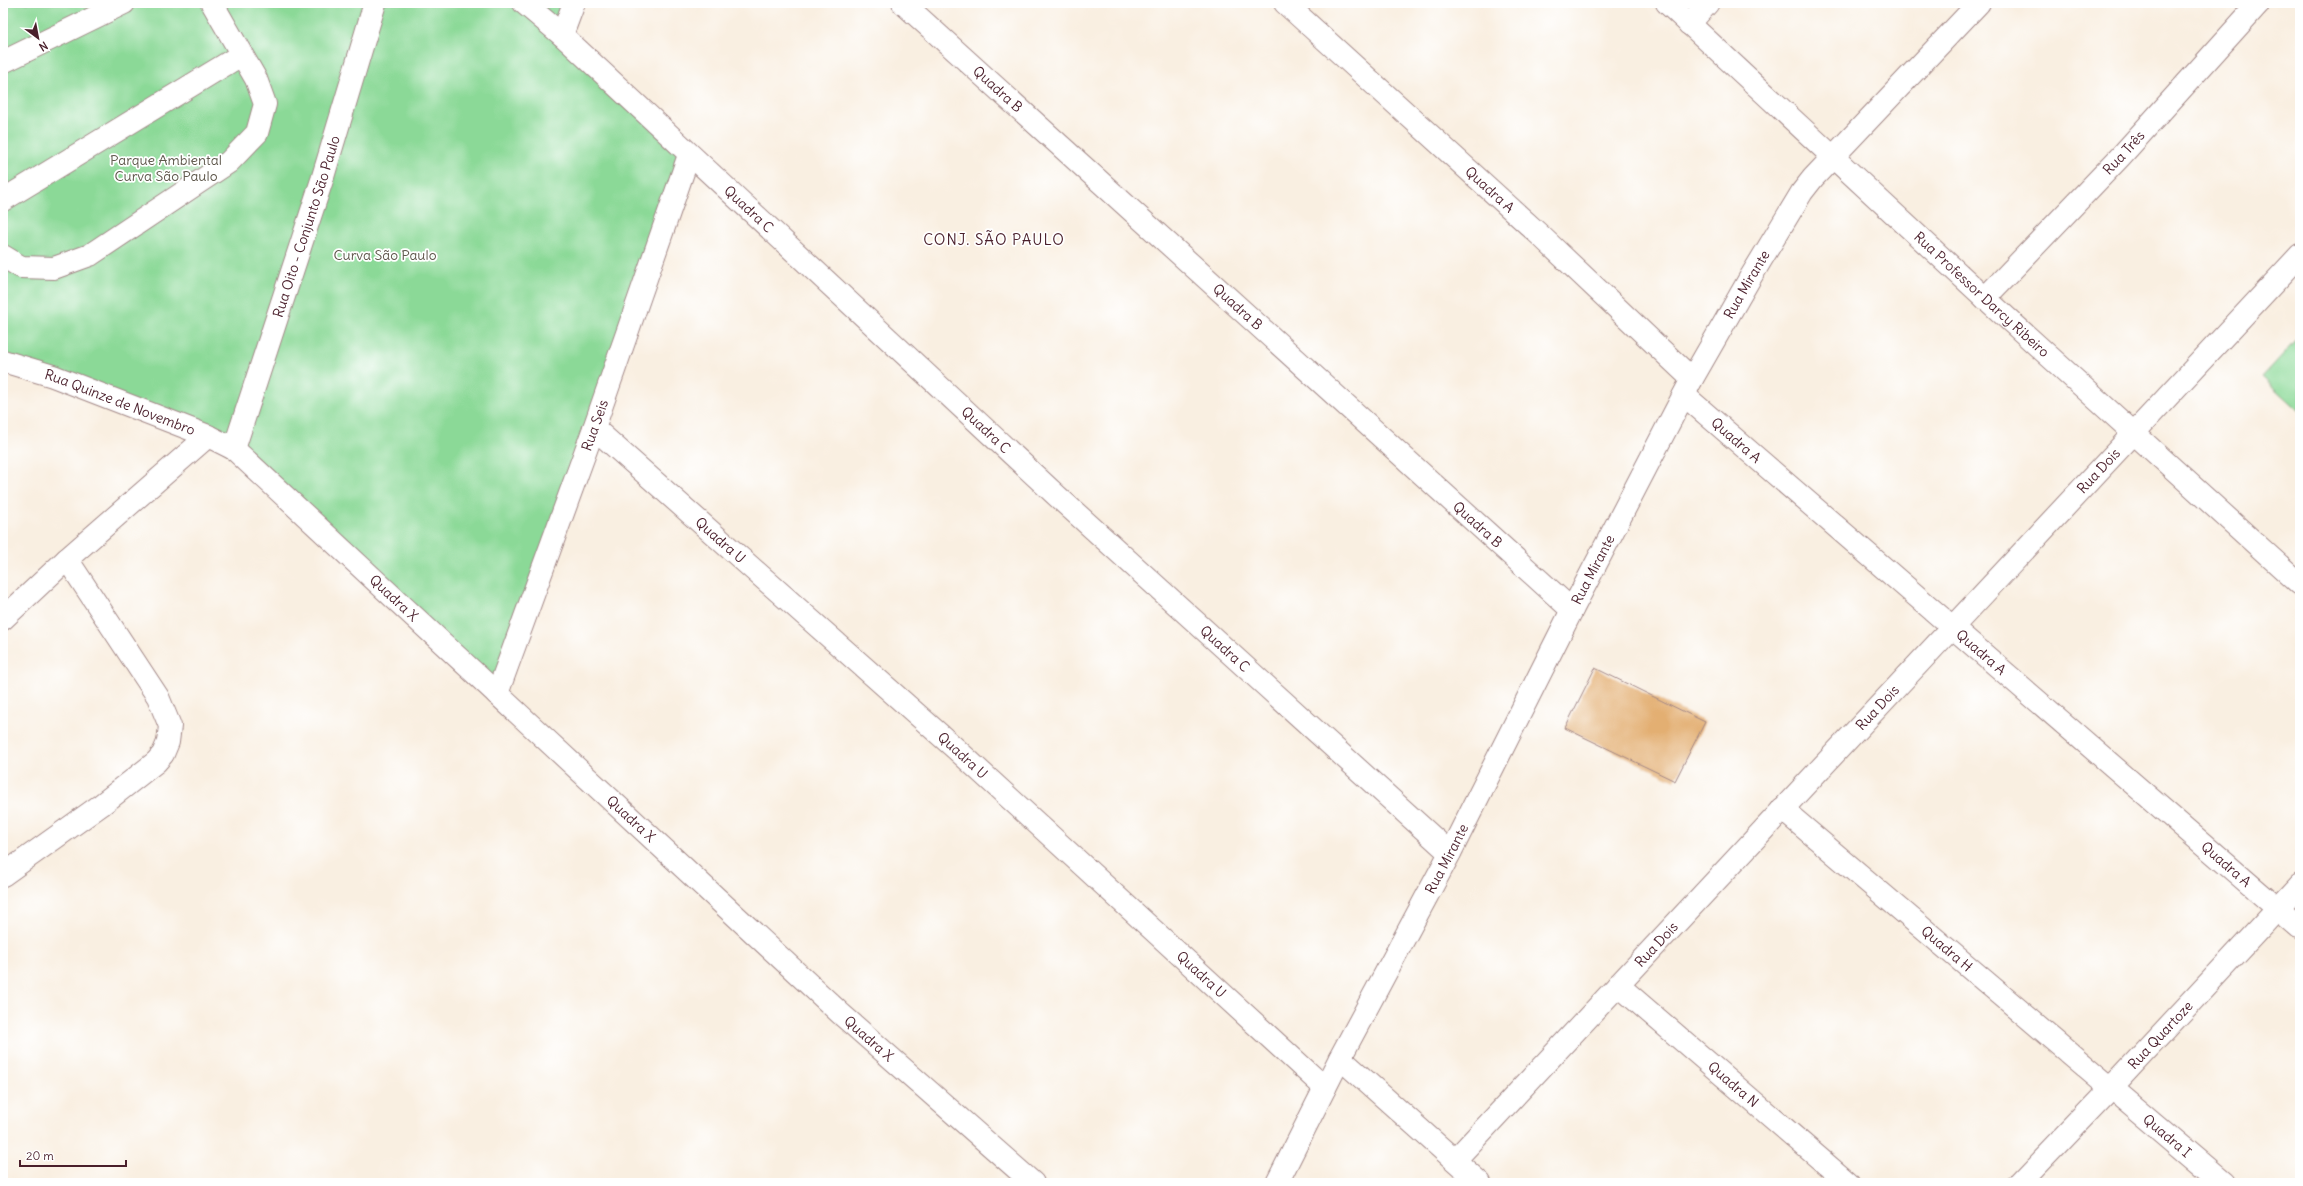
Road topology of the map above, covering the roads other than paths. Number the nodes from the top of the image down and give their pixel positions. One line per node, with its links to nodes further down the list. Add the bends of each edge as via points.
1 (124, 3): 15 (street)
2 (212, 3): 14 (street)
3 (375, 3): 27 (street, Rua Oito - Conjunto São Paulo, via 322,180)
4 (524, 3): 13 (street, Quadra C)
5 (574, 3): 13 (street)
6 (903, 3): 30 (street, Quadra B)
7 (1285, 3): 23 (street, Quadra A, via 1542,237)
8 (1666, 3): 12 (street, Rua Professor Darcy Ribeiro)
9 (1708, 3): 12 (street)
10 (1979, 3): 17 (street, Rua Mirante)
11 (2259, 3): 21 (street, Rua Três, via 2120,157)
12 (1689, 24): 17 (street, Rua Professor Darcy Ribeiro)
13 (562, 35): 16 (street, Quadra C)
14 (241, 54): 18 (street); 20 (street, via 256,79 265,104 257,133 229,162 90,255 54,268 21,267)
15 (3, 62)
16 (689, 155): 24 (street, Rua Seis); 35 (street, Quadra C, via 1057,496)
17 (1832, 157): 21 (street, Rua Professor Darcy Ribeiro); 23 (street, Rua Mirante, via 1802,192)
18 (3, 200)
19 (2300, 254): 25 (street, Rua Dois)
20 (3, 256)
21 (1985, 298): 25 (street, Rua Professor Darcy Ribeiro)
22 (3, 361): 26 (street, Rua Quinze de Novembro, via 53,376)
23 (1688, 387): 30 (street, Rua Mirante); 32 (street, Quadra A)
24 (594, 428): 33 (street, Rua Seis); 42 (street, Quadra U, via 956,749)
25 (2134, 433): 29 (street, Rua Professor Darcy Ribeiro); 32 (street, Rua Dois)
26 (208, 436): 27 (street, Rua Quinze de Novembro); 28 (street)
27 (234, 450): 33 (street, Quadra X)
28 (67, 559): 31 (street); 36 (street, via 158,697 170,726 168,742 156,762)
29 (2300, 584)
30 (1572, 610): 35 (street, Rua Mirante)
31 (3, 618)
32 (1952, 627): 34 (street, Rua Dois); 38 (street, Quadra A)
33 (497, 694): 45 (street, Quadra X, via 841,1014)
34 (1782, 809): 40 (street, Rua Dois); 43 (street, Quadra H)
35 (1450, 853): 41 (street, Rua Mirante)
36 (3, 875)
37 (2300, 885): 38 (street, Rua Quartoze)
38 (2278, 909): 39 (street); 43 (street, Rua Quartoze)
39 (2300, 928)
40 (1618, 985): 44 (street, Rua Dois); 48 (street, Quadra N)
41 (1340, 1058): 42 (street, Rua Mirante); 44 (street)
42 (1325, 1088): 46 (street, Rua Mirante)
43 (2111, 1088): 49 (street, Rua Quartoze); 50 (street, Quadra I)
44 (1455, 1160): 47 (street)
45 (1033, 1183)
46 (1277, 1183)
47 (1480, 1183)
48 (1848, 1183)
49 (2020, 1183)
50 (2223, 1183)

